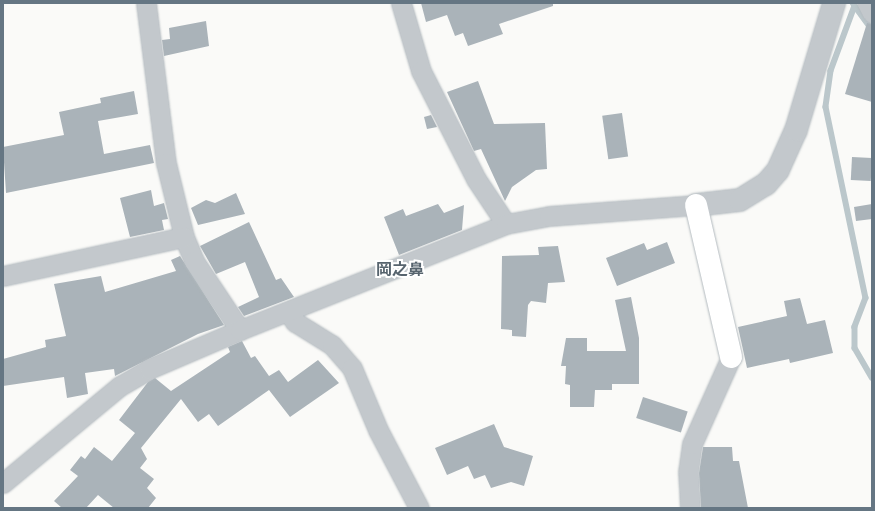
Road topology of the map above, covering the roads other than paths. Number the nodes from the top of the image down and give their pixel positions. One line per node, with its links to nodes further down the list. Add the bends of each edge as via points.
1 (146, 3): 8 (street, via 166,163)
2 (401, 3): 7 (street, via 421,71 476,179)
3 (834, 3): 6 (street, via 796,130 778,170 766,184 740,200)
4 (867, 3): 5 (street)
5 (872, 13)
6 (696, 205): 7 (street, via 549,216); 12 (main road)
7 (506, 224): 10 (street)
8 (184, 237): 9 (street); 11 (street, via 194,261)
9 (3, 276)
10 (289, 313): 11 (street); 14 (street, via 295,322 332,345 352,368 378,430)
11 (240, 330): 13 (street, via 149,369 120,386)
12 (731, 357): 15 (street, via 692,444 688,472)
13 (3, 483)
14 (419, 508)
15 (690, 508)

